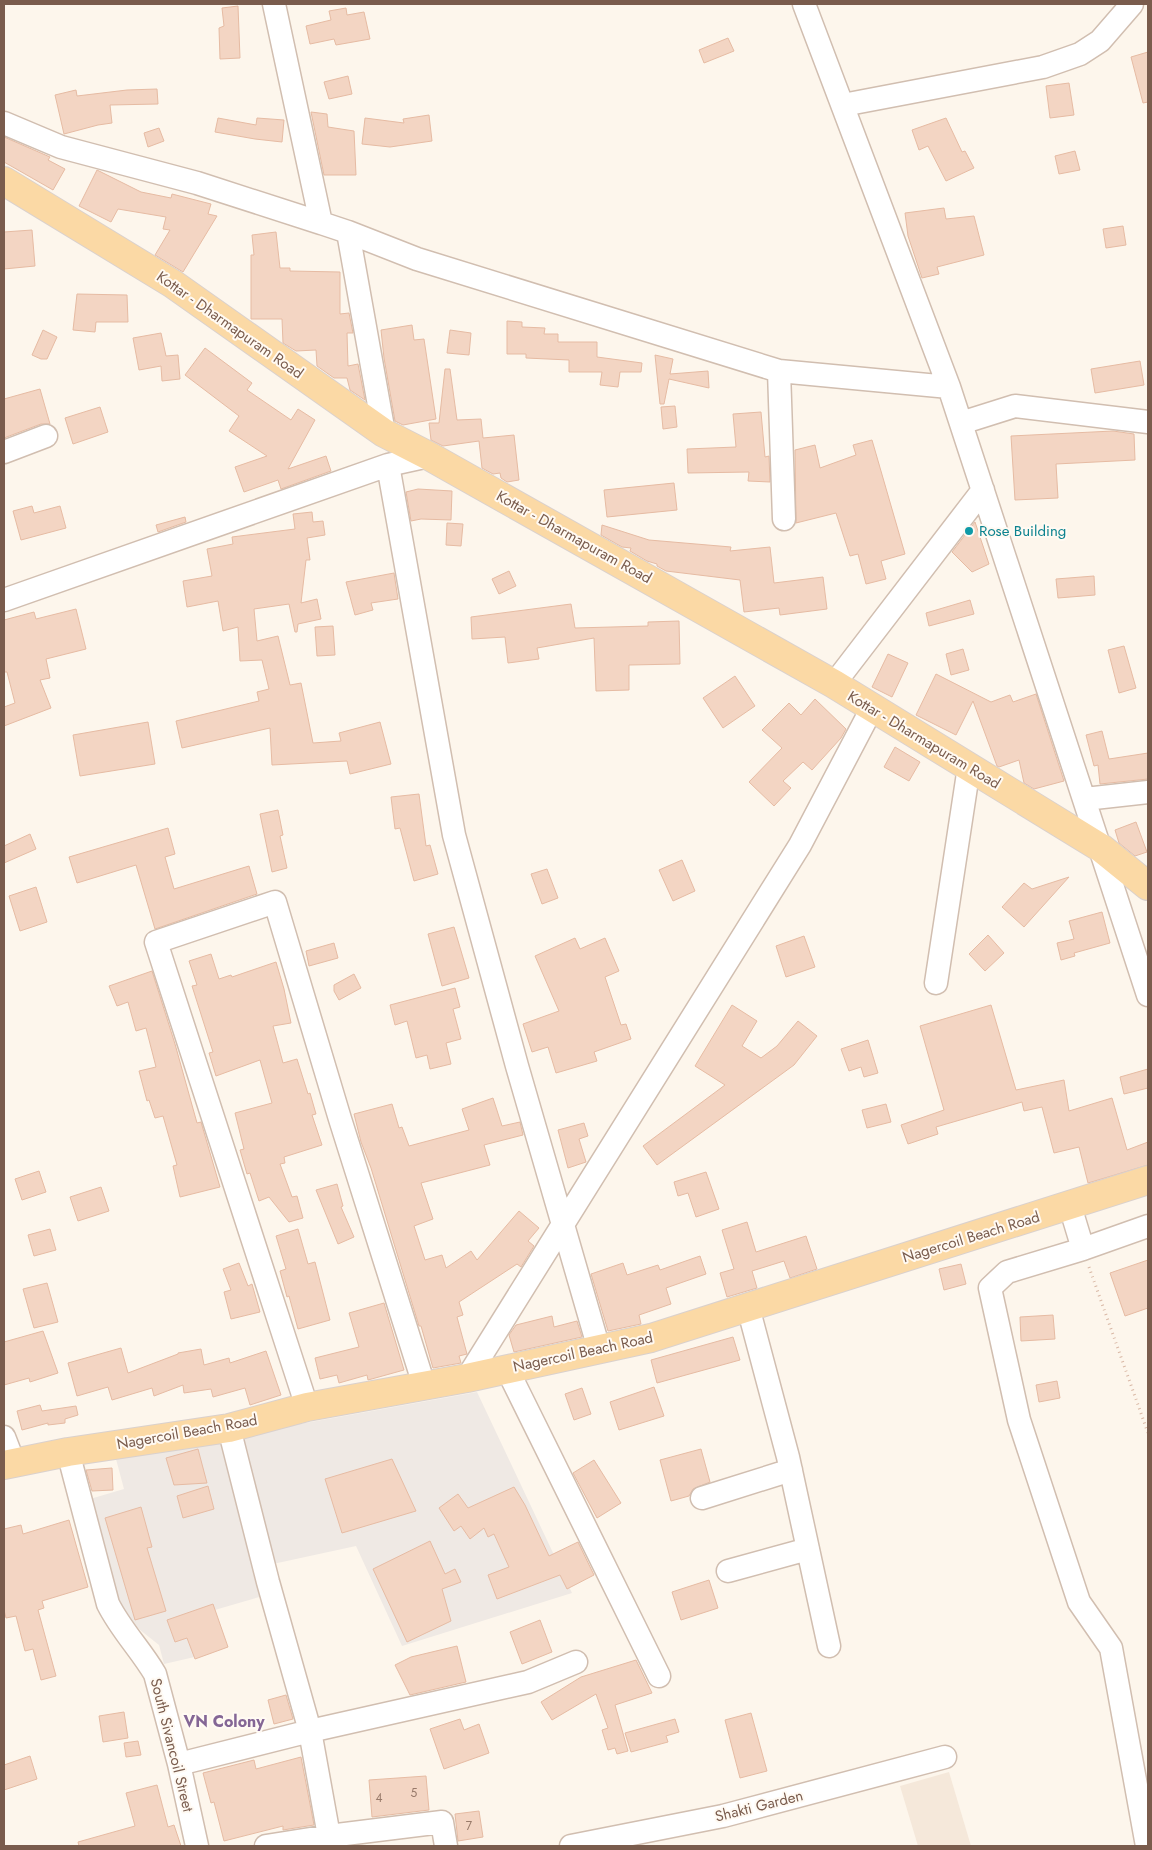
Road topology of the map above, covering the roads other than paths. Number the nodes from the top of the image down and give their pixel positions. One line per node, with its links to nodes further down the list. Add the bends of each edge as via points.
1 (274, 4): 7 (street)
2 (804, 4): 4 (street)
3 (1132, 4): 4 (street, via 1100,41 1080,54 1043,67)
4 (844, 105): 10 (street)
5 (4, 123): 7 (street, via 61,147 198,182)
6 (4, 181): 13 (main road, Kottar - Dharmapuram Road, via 173,284)
7 (321, 223): 8 (street)
8 (348, 232): 9 (street, via 417,259); 13 (street)
9 (778, 371): 10 (street); 19 (street)
10 (949, 387): 12 (street)
11 (1148, 422): 12 (street, via 1015,406)
12 (961, 423): 18 (street)
13 (384, 433): 16 (main road, Kottar - Dharmapuram Road)
14 (46, 436): 15 (street)
15 (4, 452)
16 (429, 456): 17 (street); 21 (main road, Kottar - Dharmapuram Road)
17 (388, 465): 20 (street); 32 (street, via 454,834)
18 (983, 490): 21 (street); 25 (street)
19 (784, 519)
20 (4, 600)
21 (834, 684): 22 (main road, Kottar - Dharmapuram Road)
22 (872, 708): 23 (main road, Kottar - Dharmapuram Road); 32 (street, via 800,845)
23 (969, 767): 26 (main road, Kottar - Dharmapuram Road); 28 (street)
24 (1148, 792): 25 (street)
25 (1085, 799): 26 (street)
26 (1101, 848): 27 (main road, Kottar - Dharmapuram Road); 29 (street)
27 (1148, 886)
28 (936, 984)
29 (1148, 995)
30 (1148, 1180): 31 (main road, Nagercoil Beach Road)
31 (1070, 1206): 34 (street); 35 (main road, Nagercoil Beach Road)
32 (562, 1226): 36 (street); 38 (street)
33 (1148, 1226): 34 (street)
34 (1083, 1249): 60 (street, via 1007,1272 990,1288 1019,1420 1079,1602 1111,1648)
35 (748, 1307): 36 (main road, Nagercoil Beach Road, via 651,1338); 45 (street)
36 (599, 1349): 37 (main road, Nagercoil Beach Road)
37 (507, 1369): 38 (main road, Nagercoil Beach Road); 51 (street)
38 (467, 1378): 39 (main road, Nagercoil Beach Road)
39 (424, 1385): 40 (main road, Nagercoil Beach Road); 40 (street, via 275,902 156,942)
40 (307, 1407): 41 (main road, Nagercoil Beach Road)
41 (229, 1428): 43 (main road, Nagercoil Beach Road); 52 (street)
42 (4, 1437): 44 (street)
43 (68, 1452): 44 (main road, Nagercoil Beach Road); 54 (street, South Sivancoil Street, via 108,1604 155,1674)
44 (9, 1464)
45 (791, 1470): 46 (street); 47 (street)
46 (702, 1498)
47 (808, 1549): 48 (street); 49 (street)
48 (728, 1571)
49 (829, 1646)
50 (576, 1662): 52 (street, via 528,1682)
51 (659, 1676)
52 (310, 1731): 54 (street); 55 (street)
53 (945, 1757): 59 (street, Shakti Garden, via 723,1816)
54 (179, 1764): 56 (street, South Sivancoil Street)
55 (329, 1836): 57 (street); 58 (street, via 442,1822)
56 (197, 1846)
57 (266, 1846)
58 (446, 1846)
59 (571, 1846)
60 (1147, 1846)

